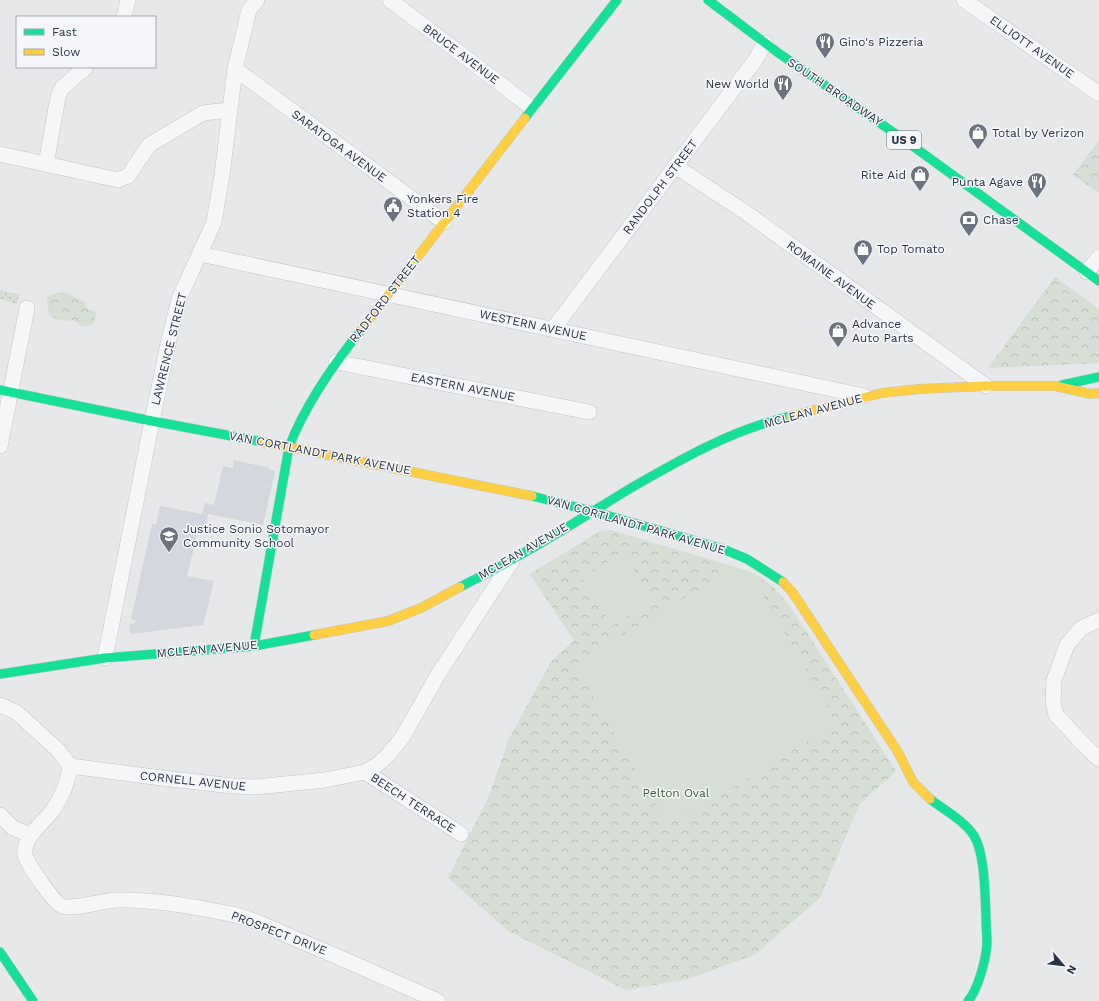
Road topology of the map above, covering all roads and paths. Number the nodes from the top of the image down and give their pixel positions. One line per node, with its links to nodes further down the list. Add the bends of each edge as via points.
1 (128, 0): 7 (street)
2 (257, 0): 10 (street, LAWRENCE STREET, via 249,10)
3 (390, 0): 12 (street, BRUCE AVENUE)
4 (617, 0): 12 (street, RADFORD STREET)
5 (708, 0): 8 (street, SOUTH BROADWAY / US 9)
6 (964, 0): 11 (street, ELLIOTT AVENUE)
7 (124, 16)
8 (765, 43): 16 (street, RANDOLPH STREET, via 756,59); 20 (street, SOUTH BROADWAY / US 9)
9 (85, 68): 15 (street, via 62,88 58,97)
10 (235, 69): 13 (street, LAWRENCE STREET); 17 (street, SARATOGA AVENUE)
11 (1099, 94)
12 (532, 108): 17 (street, RADFORD STREET)
13 (229, 110): 15 (street, via 203,113 149,145 128,176 118,180); 18 (street, LAWRENCE STREET, via 214,222)
14 (0, 154): 15 (street)
15 (46, 164)
16 (675, 166): 23 (street, RANDOLPH STREET); 26 (street, ROMAINE AVENUE, via 745,212)
17 (444, 222): 21 (street, RADFORD STREET)
18 (200, 254): 21 (street, WESTERN AVENUE); 32 (street, LAWRENCE STREET, via 179,299)
19 (1099, 257): 20 (street)
20 (1093, 276)
21 (389, 294): 23 (street, WESTERN AVENUE); 24 (street, RADFORD STREET)
22 (27, 308): 28 (street)
23 (553, 329): 30 (street, WESTERN AVENUE)
24 (336, 362): 31 (street, EASTERN AVENUE); 34 (street, RADFORD STREET, via 296,429)
25 (1099, 377): 27 (street, MCLEAN AVENUE)
26 (986, 386): 27 (street, MCLEAN AVENUE); 30 (street, MCLEAN AVENUE, via 919,389)
27 (1055, 386): 29 (street, MCLEAN AVENUE, via 1091,394)
28 (6, 391): 32 (street, VAN CORTLANDT PARK AVENUE); 33 (street)
29 (1099, 393)
30 (867, 397): 35 (street, MCLEAN AVENUE, via 770,421 731,435 687,456)
31 (589, 412)
32 (152, 421): 34 (street, VAN CORTLANDT PARK AVENUE); 39 (street, LAWRENCE STREET)
33 (0, 446)
34 (289, 447): 35 (street, VAN CORTLANDT PARK AVENUE, via 513,491); 38 (street, RADFORD STREET)
35 (592, 511): 36 (street, MCLEAN AVENUE); 51 (street, VAN CORTLANDT PARK AVENUE, via 723,549 747,559 782,580 793,593 898,752 914,782 927,797 963,824 980,846 985,883 988,945 980,976)
36 (512, 560): 38 (street, MCLEAN AVENUE, via 421,608 388,621); 44 (street, CORNELL AVENUE, via 439,673 402,738 388,755)
37 (1096, 622): 42 (street, via 1081,628 1067,645 1054,680 1053,701 1056,715)
38 (254, 646): 39 (street, MCLEAN AVENUE)
39 (105, 658): 40 (street, MCLEAN AVENUE)
40 (0, 674)
41 (0, 705): 43 (street, via 16,712 58,750)
42 (1099, 759)
43 (70, 766): 44 (street, CORNELL AVENUE, via 256,787 325,780); 47 (street, PROSPECT DRIVE, via 62,794 53,810)
44 (365, 772): 46 (street, BEECH TERRACE)
45 (0, 814): 47 (street, via 13,828)
46 (461, 834)
47 (32, 835): 50 (street, PROSPECT DRIVE, via 26,845 27,863 60,905 68,907 115,900 149,901 229,913 264,925)
48 (1, 957): 49 (street)
49 (33, 1001)
50 (438, 1001)
51 (968, 1001)

